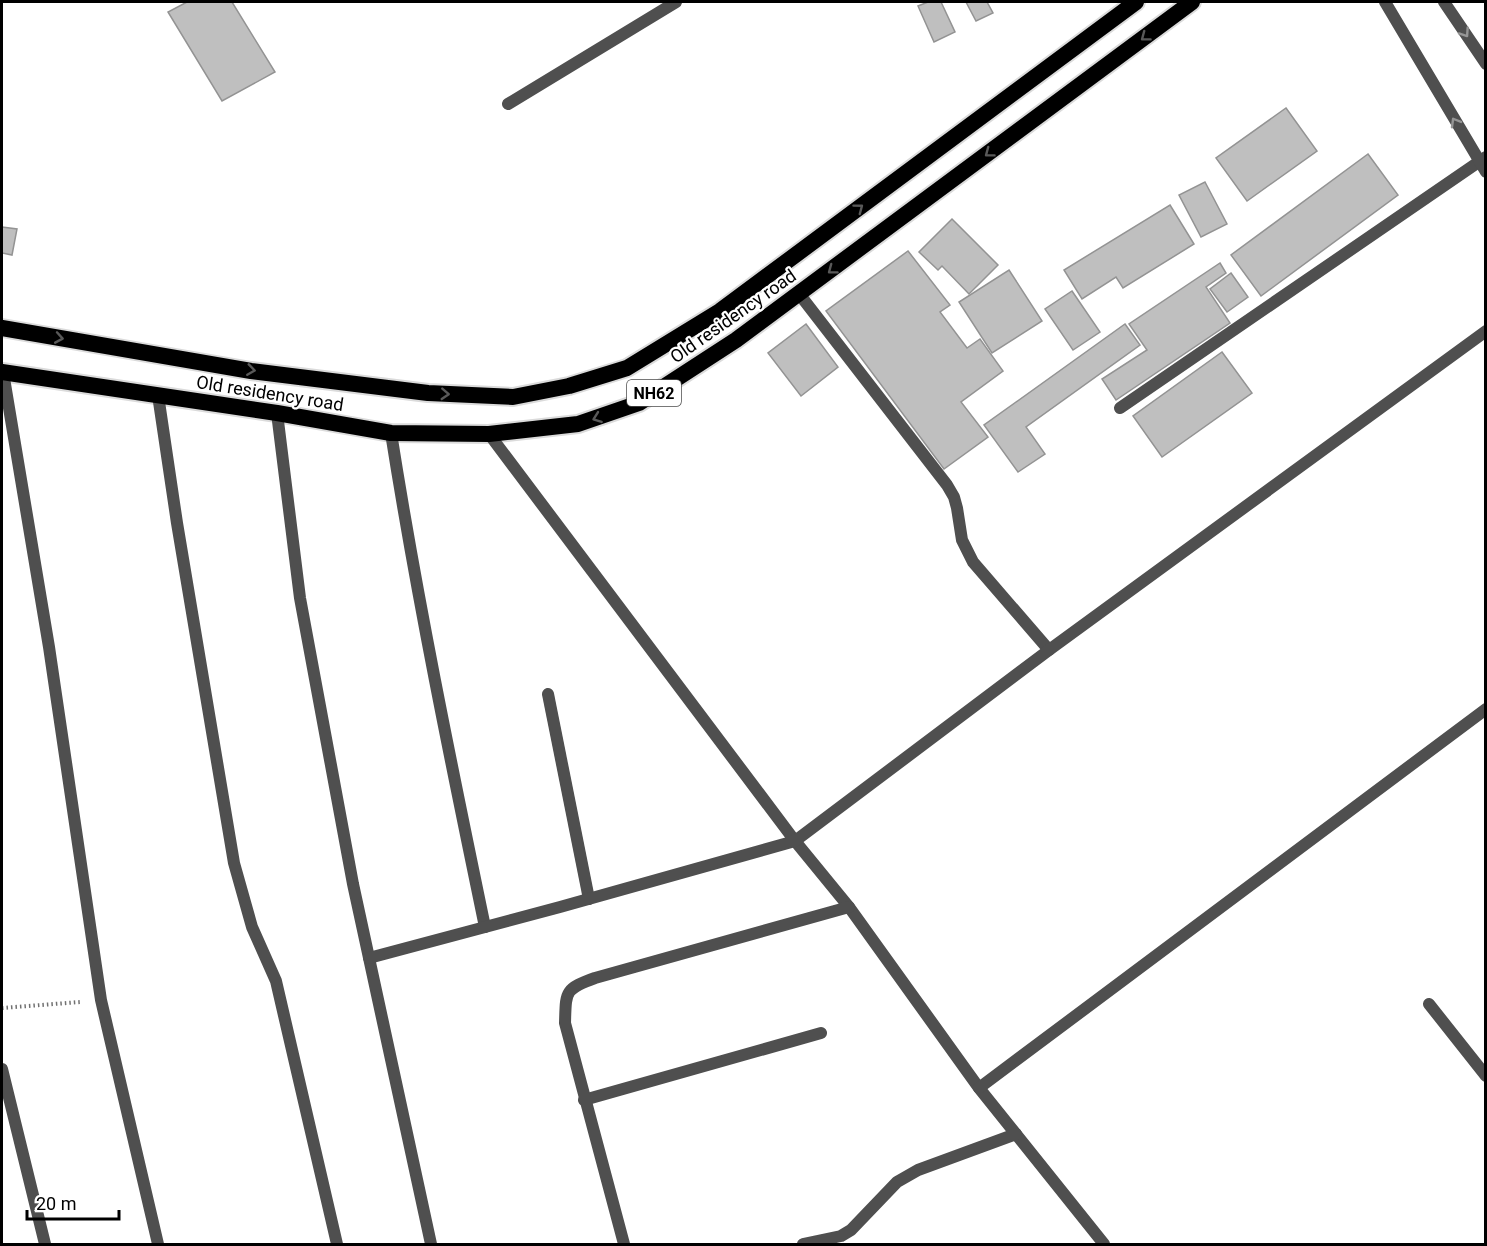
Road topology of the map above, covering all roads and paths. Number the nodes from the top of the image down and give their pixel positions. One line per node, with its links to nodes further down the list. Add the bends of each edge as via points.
1 (676, 2): 7 (street)
2 (1136, 2): 11 (highway, Old residency road / NH62, one-way to 2, via 251,370 428,393 513,397 568,386 627,368 720,311)
3 (1192, 2): 10 (highway, Old residency road / NH62, one-way to 10)
4 (1385, 2): 8 (street, one-way to 4)
5 (1444, 2): 6 (street, one-way to 6)
6 (1485, 64)
7 (508, 104)
8 (1482, 159): 9 (street); 15 (street)
9 (1485, 172)
10 (800, 295): 18 (highway, Old residency road / NH62, one-way to 18, via 639,403 578,424); 19 (street, via 947,485 957,508 962,540 973,562)
11 (2, 328)
12 (1485, 331): 19 (street)
13 (2, 372): 14 (highway, Old residency road / NH62); 27 (street, via 49,647)
14 (158, 395): 16 (highway, Old residency road / NH62); 38 (street, via 234,863 252,927 276,981)
15 (1120, 408)
16 (277, 413): 17 (highway, Old residency road / NH62); 26 (street, via 300,598)
17 (391, 433): 18 (highway, Old residency road / NH62); 25 (street)
18 (489, 434): 22 (street)
19 (1049, 650): 22 (street)
20 (548, 694): 23 (street)
21 (1485, 709): 33 (street)
22 (795, 841): 23 (street); 24 (street)
23 (589, 899): 25 (street)
24 (849, 907): 33 (street); 34 (street, via 574,986 565,998 565,1023)
25 (484, 927): 26 (street)
26 (369, 958): 39 (street)
27 (101, 1000): 29 (path); 37 (street)
28 (1429, 1004): 32 (street)
29 (2, 1008)
30 (820, 1033): 34 (street)
31 (2, 1069): 36 (street)
32 (1485, 1076)
33 (979, 1088): 35 (street)
34 (584, 1100): 40 (street)
35 (1016, 1134): 41 (street, via 918,1170 897,1182 851,1230); 42 (street)
36 (45, 1245)
37 (158, 1245)
38 (337, 1245)
39 (431, 1245)
40 (624, 1245)
41 (803, 1245)
42 (1104, 1245)

